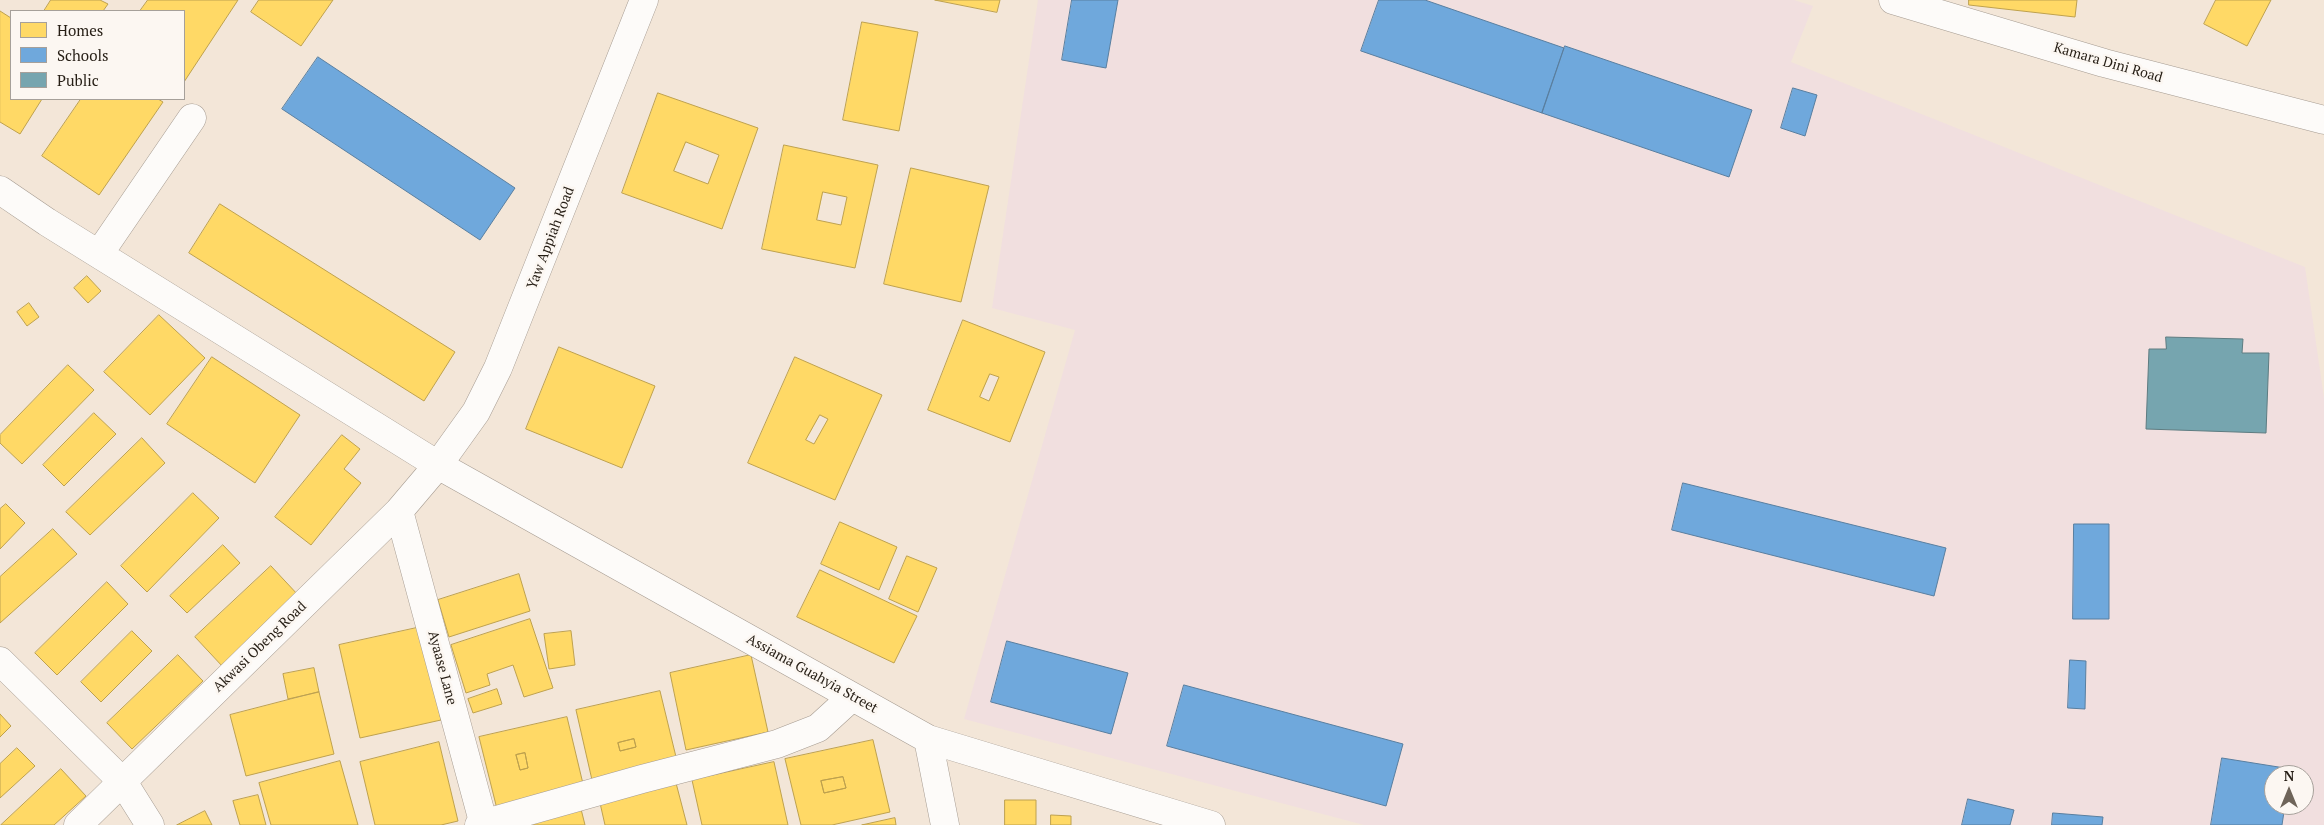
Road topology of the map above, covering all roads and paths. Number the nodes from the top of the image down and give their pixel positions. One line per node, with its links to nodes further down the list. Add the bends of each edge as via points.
1 (644, 0): 7 (street, Yaw Appiah Road, via 498,368 476,412)
2 (1893, 0): 4 (street, Kamara Dini Road, via 2104,64)
3 (192, 118): 6 (street)
4 (2324, 120)
5 (0, 190): 6 (street, Assiama Guahyia Street)
6 (99, 254): 7 (street, Assiama Guahyia Street)
7 (438, 465): 8 (street, Akwasi Obeng Road); 10 (street, Assiama Guahyia Street)
8 (399, 511): 12 (street, Akwasi Obeng Road); 15 (street, Ayaase Lane)
9 (0, 661): 12 (street)
10 (852, 697): 11 (street, Assiama Guahyia Street); 15 (street, via 818,728 777,744)
11 (928, 739): 16 (street); 17 (street, Assiama Guahyia Street)
12 (123, 782): 13 (street, Akwasi Obeng Road); 14 (street)
13 (78, 825)
14 (150, 825)
15 (482, 825)
16 (945, 825)
17 (1211, 825)

